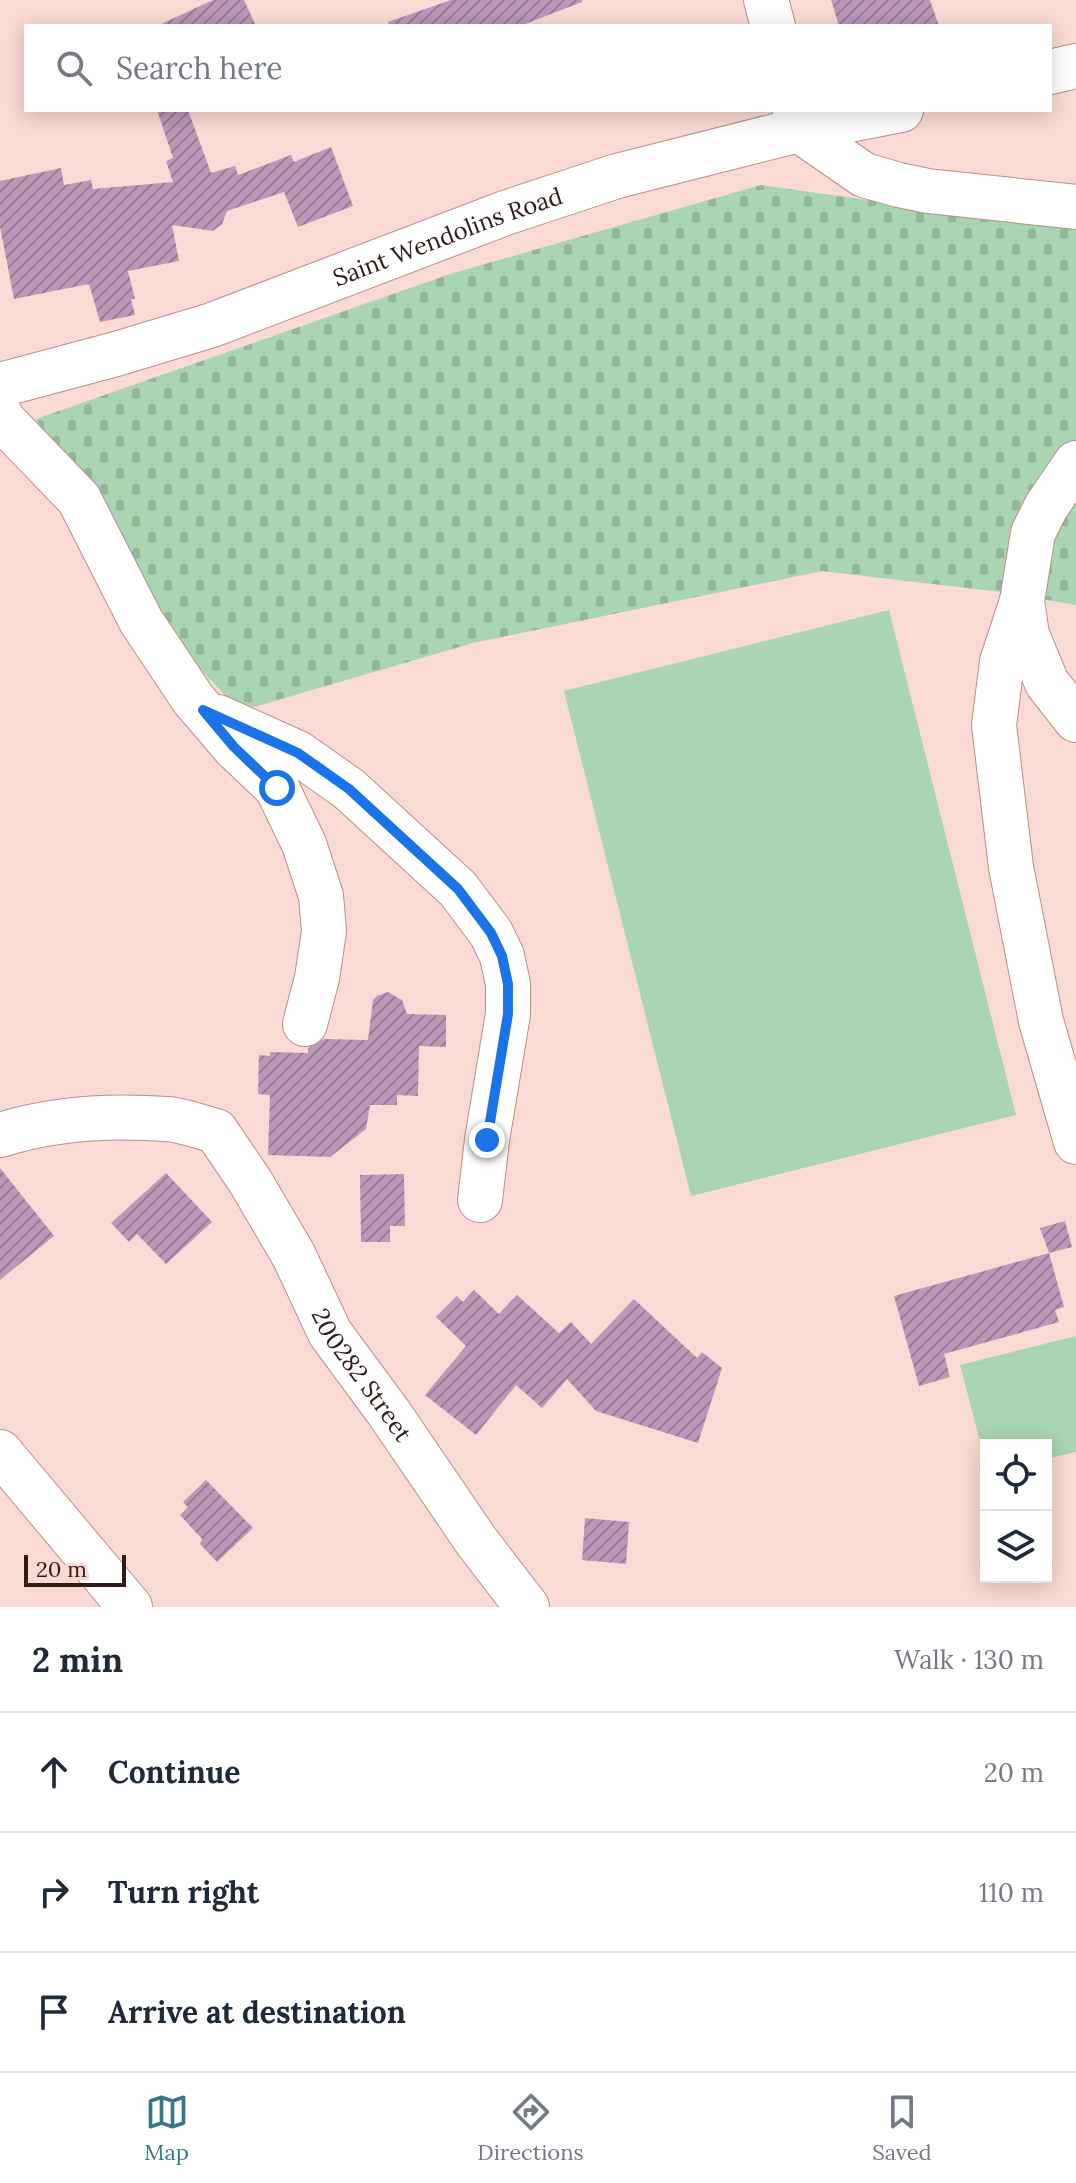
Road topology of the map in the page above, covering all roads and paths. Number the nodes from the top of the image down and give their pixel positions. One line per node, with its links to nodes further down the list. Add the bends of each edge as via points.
1 (766, 0): 2 (street)
2 (772, 24)
3 (1076, 66): 4 (street)
4 (1052, 72)
5 (880, 112): 6 (street, Saint Wendolins Road)
6 (797, 120): 7 (street, via 864,175 928,191); 8 (street, Saint Wendolins Road, via 505,213 212,325)
7 (1076, 207)
8 (0, 385)
9 (0, 414): 12 (street, via 79,499 141,621)
10 (1076, 463): 11 (street, via 1033,533)
11 (1022, 601): 13 (street, via 1027,635 1047,683); 16 (street, via 1002,662 994,725 1014,882 1041,1021)
12 (203, 710): 14 (street, via 277,788 321,896 324,931); 17 (street, via 298,753 349,789 458,889 491,933 508,984 508,1014)
13 (1076, 720)
14 (305, 1024)
15 (0, 1135): 20 (street, 200282 Street, via 29,1125 85,1119 170,1119 216,1131 294,1256 330,1333)
16 (1076, 1142)
17 (480, 1200)
18 (0, 1452): 19 (street)
19 (130, 1607)
20 (527, 1607)

